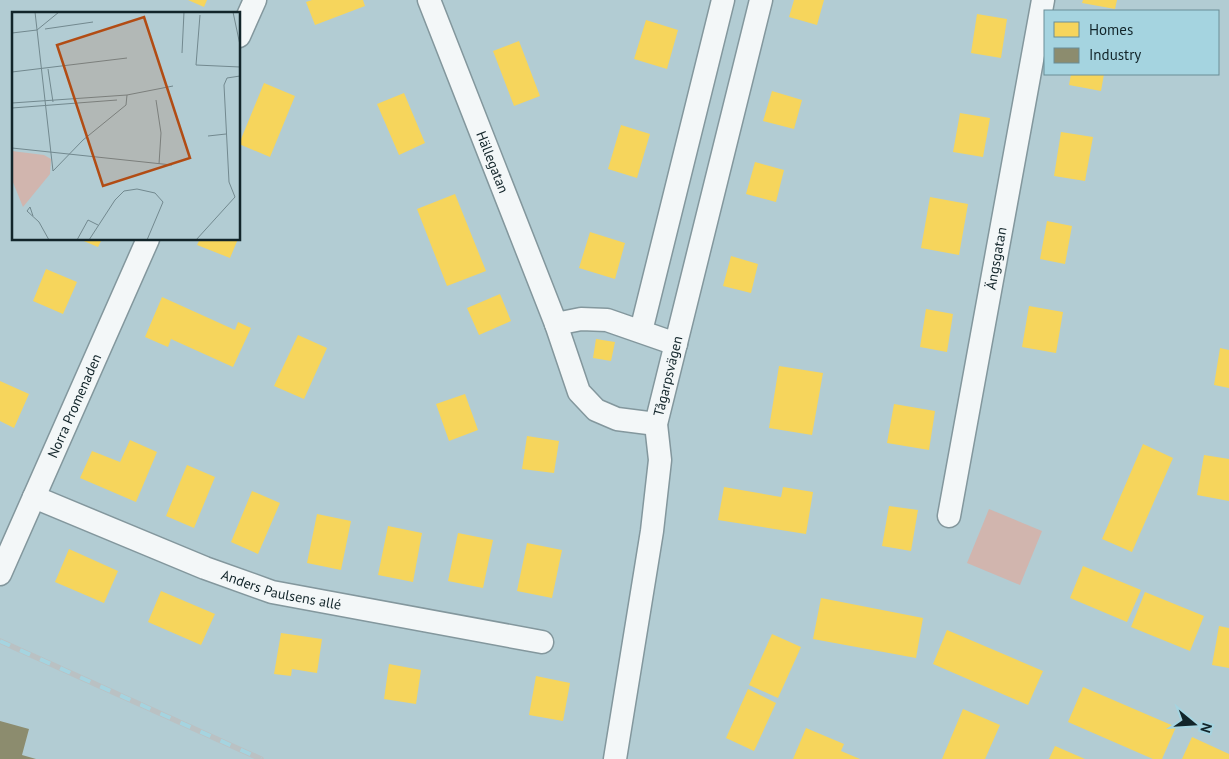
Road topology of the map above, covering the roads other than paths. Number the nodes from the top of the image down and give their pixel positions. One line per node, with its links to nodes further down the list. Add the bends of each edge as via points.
1 (254, 0): 6 (street)
2 (429, 0): 8 (street, Hällegatan)
3 (723, 0): 9 (street)
4 (761, 0): 10 (street, Tågarpsvägen)
5 (1043, 0): 13 (street, Ängsgatan)
6 (240, 34)
7 (148, 240): 12 (street, Norra Promenaden)
8 (556, 324): 9 (street, via 581,319 607,320); 11 (street, Hällegatan, via 580,392 596,410 617,419)
9 (641, 331): 10 (street)
10 (676, 344): 11 (street, Tågarpsvägen)
11 (656, 424): 16 (street, Tågarpsvägen, via 660,460 652,531)
12 (34, 497): 14 (street, Norra Promenaden); 15 (street, Anders Paulsens allé, via 205,568 272,592)
13 (949, 516)
14 (0, 574)
15 (542, 642)
16 (615, 759)

